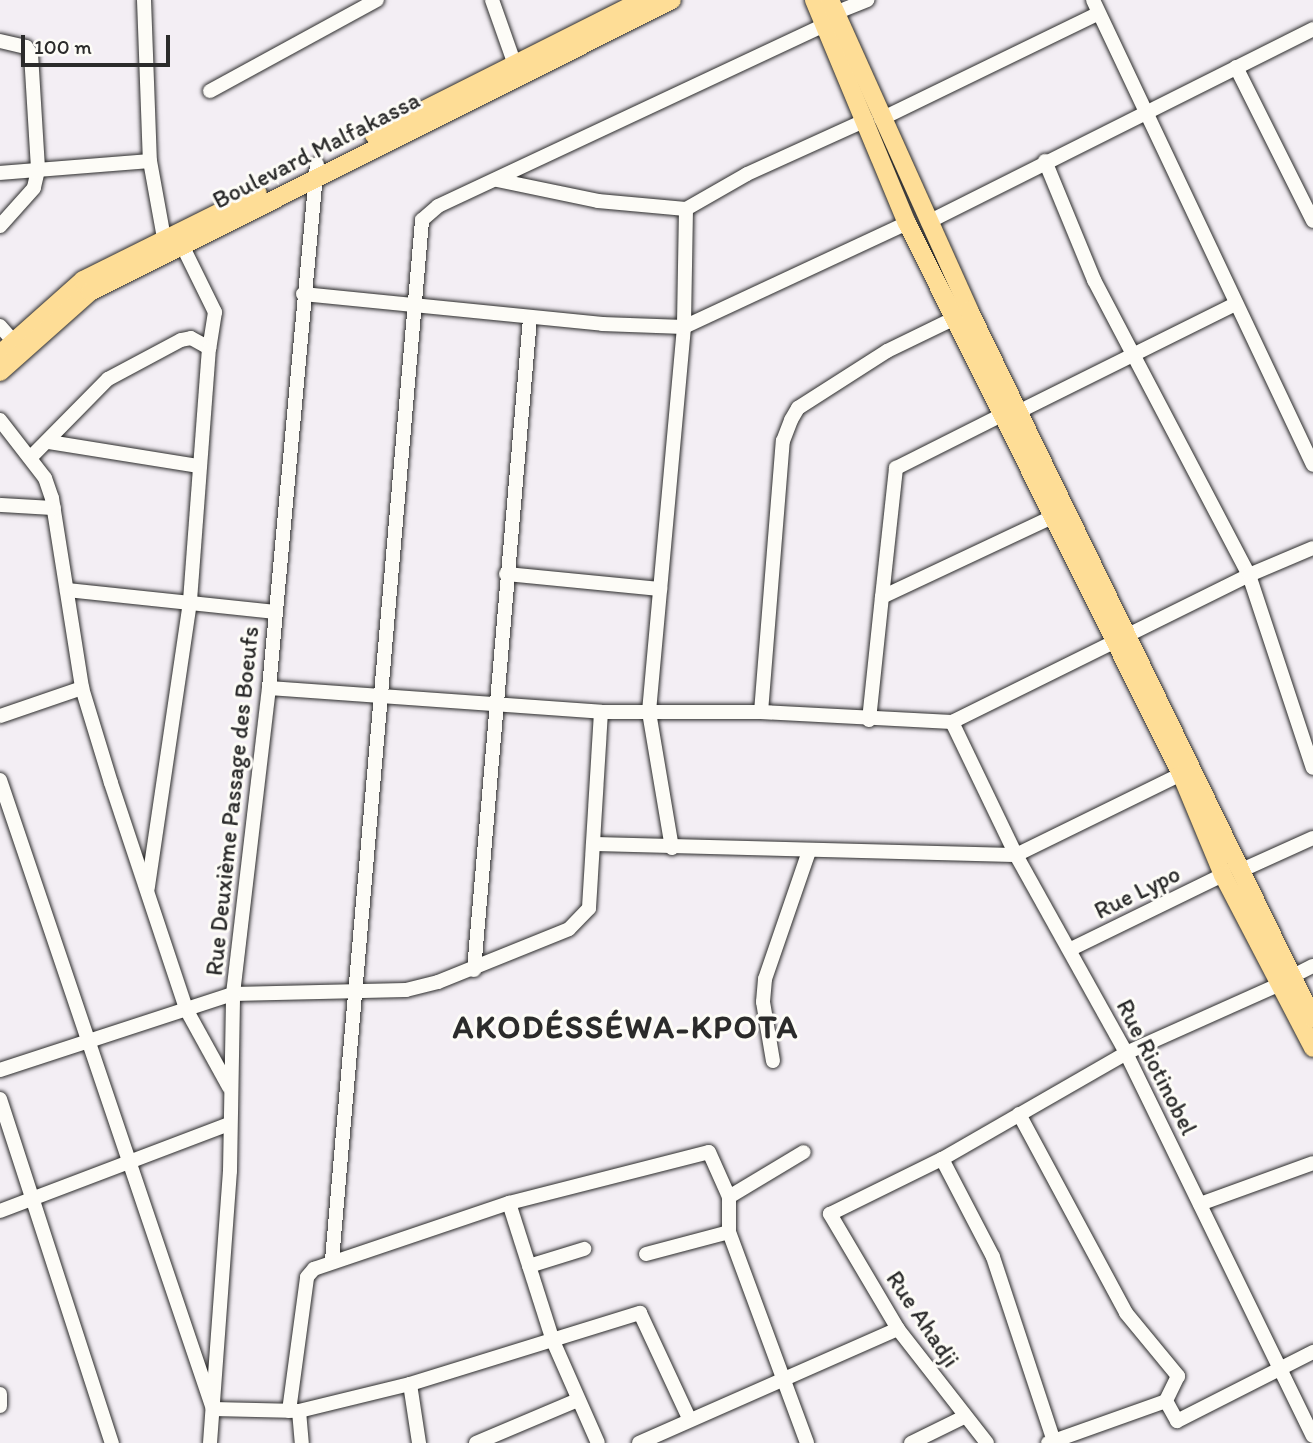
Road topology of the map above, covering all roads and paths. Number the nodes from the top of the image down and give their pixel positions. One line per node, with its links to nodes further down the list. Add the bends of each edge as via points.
1 (144, 0): 19 (street)
2 (377, 0): 9 (street)
3 (492, 0): 13 (street)
4 (643, 0): 13 (main road)
5 (673, 0): 21 (main road, Boulevard Malfakassa)
6 (814, 0): 10 (main road)
7 (867, 0): 10 (street)
8 (1096, 6): 16 (street); 17 (street)
9 (350, 7): 15 (street)
10 (830, 13): 17 (main road); 23 (street)
11 (1313, 29): 14 (street)
12 (0, 41): 20 (street, via 26,47 31,54)
13 (514, 62): 21 (main road)
14 (1236, 67): 16 (street); 25 (street)
15 (209, 91)
16 (1144, 111): 18 (street); 33 (street)
17 (874, 119): 24 (street, via 772,162); 26 (main road); 27 (main road)
18 (1045, 161): 26 (street); 41 (street, via 1094,281)
19 (150, 162): 20 (street); 29 (street)
20 (38, 170): 22 (street); 28 (street, via 34,188)
21 (315, 171): 29 (main road, Boulevard Malfakassa); 30 (main road, Boulevard Malfakassa); 31 (street, Rue Deuxième Passage des Boeufs)
22 (0, 173)
23 (497, 180): 24 (street, via 586,200); 32 (street, via 438,206 422,220)
24 (687, 209): 37 (street)
25 (1313, 220)
26 (928, 222): 43 (main road)
27 (907, 223): 35 (main road); 37 (street)
28 (0, 226)
29 (164, 238): 38 (main road, Boulevard Malfakassa, via 68,290)
30 (182, 245): 38 (main road, Boulevard Malfakassa, via 75,302); 39 (street, via 215,312)
31 (303, 294): 32 (street); 59 (street, Rue Deuxième Passage des Boeufs)
32 (415, 305): 34 (street); 63 (street)
33 (1234, 305): 41 (street); 47 (street)
34 (530, 318): 37 (street); 53 (street)
35 (953, 319): 43 (main road); 67 (street, via 878,356 798,408 791,420 783,441)
36 (0, 326): 38 (street)
37 (684, 327): 55 (street)
38 (17, 345): 40 (main road, Boulevard Malfakassa); 42 (main road, Boulevard Malfakassa)
39 (209, 348): 45 (street, via 191,338 151,353 108,379); 48 (street)
40 (0, 354)
41 (1133, 354): 43 (street); 54 (street)
42 (0, 372)
43 (1010, 413): 51 (main road); 57 (street, via 896,468); 60 (main road)
44 (0, 420): 46 (street)
45 (49, 442): 46 (street); 48 (street)
46 (31, 457): 50 (street, via 45,478)
47 (1313, 465)
48 (199, 466): 58 (street)
49 (0, 505): 50 (street)
50 (54, 508): 56 (street)
51 (1050, 518): 57 (street); 60 (main road)
52 (1313, 548): 54 (street)
53 (506, 575): 55 (street); 64 (street)
54 (1249, 575): 60 (street); 71 (street)
55 (660, 589): 66 (street)
56 (67, 590): 58 (street); 61 (street)
57 (882, 597): 69 (street)
58 (190, 602): 59 (street); 81 (street)
59 (276, 612): 62 (street, Rue Deuxième Passage des Boeufs)
60 (1122, 641): 70 (street); 72 (main road); 79 (main road)
61 (82, 688): 68 (street); 81 (street)
62 (269, 688): 63 (street); 87 (street, Rue Deuxième Passage des Boeufs)
63 (381, 697): 64 (street); 86 (street)
64 (493, 705): 65 (street); 84 (street)
65 (601, 712): 66 (street); 75 (street)
66 (649, 712): 67 (street); 76 (street)
67 (761, 712): 69 (street)
68 (0, 716)
69 (869, 720): 70 (street)
70 (952, 722): 78 (street, Rue Riotinobel)
71 (1313, 768)
72 (1181, 774): 78 (street); 80 (main road)
73 (0, 780): 91 (street)
74 (1313, 838): 79 (street)
75 (593, 844): 76 (street); 84 (street, via 589,908 583,919)
76 (672, 848): 77 (street)
77 (808, 851): 78 (street); 93 (street, via 765,979 763,1002)
78 (1016, 855): 82 (street, Rue Riotinobel)
79 (1242, 870): 85 (main road)
80 (1223, 875): 82 (street, Rue Lypo); 85 (main road)
81 (148, 888): 88 (street)
82 (1071, 949): 92 (street, Rue Riotinobel)
83 (1313, 967): 85 (street)
84 (474, 970): 86 (street, via 405,989)
85 (1286, 980): 89 (main road); 90 (main road); 92 (street)
86 (356, 992): 87 (street); 111 (street)
87 (233, 994): 88 (street); 95 (street, Rue Deuxième Passage des Boeufs)
88 (186, 1009): 91 (street); 95 (street)
89 (1313, 1019)
90 (1311, 1040)
91 (89, 1041): 94 (street); 100 (street)
92 (1126, 1053): 97 (street); 106 (street, Rue Riotinobel)
93 (773, 1061)
94 (0, 1070)
95 (230, 1088): 98 (street, Rue Deuxième Passage des Boeufs)
96 (0, 1099): 104 (street)
97 (1019, 1114): 101 (street); 121 (street, via 1126,1313 1178,1376)
98 (229, 1124): 100 (street); 123 (street, Rue Deuxième Passage des Boeufs)
99 (804, 1152): 103 (street)
100 (129, 1158): 104 (street); 123 (street)
101 (942, 1159): 113 (street, Rue Ahadji, via 830,1214); 128 (street, via 1007,1293)
102 (1313, 1163): 106 (street)
103 (729, 1197): 105 (street, via 709,1152); 108 (street)
104 (32, 1198): 107 (street); 129 (street)
105 (509, 1203): 111 (street); 112 (street)
106 (1200, 1204): 116 (street, Rue Riotinobel)
107 (0, 1211)
108 (729, 1232): 110 (street); 117 (street)
109 (584, 1249): 112 (street)
110 (646, 1254)
111 (332, 1260): 124 (street, via 307,1277)
112 (529, 1266): 114 (street)
113 (898, 1329): 117 (street); 125 (street, Rue Ahadji)
114 (553, 1341): 118 (street); 120 (street); 126 (street, via 640,1314)
115 (1313, 1352): 116 (street)
116 (1280, 1369): 121 (street, via 1177,1421); 127 (street, Rue Riotinobel)
117 (782, 1380): 126 (street); 136 (street)
118 (410, 1384): 124 (street); 132 (street)
119 (0, 1394): 122 (street)
120 (578, 1400): 133 (street); 134 (street)
121 (1166, 1401): 128 (street)
122 (0, 1406)
123 (214, 1409): 124 (street); 130 (street, Rue Deuxième Passage des Boeufs)
124 (294, 1411): 131 (street)
125 (964, 1417): 137 (street); 138 (street, Rue Ahadji)
126 (690, 1420): 135 (street)
127 (1313, 1436)
128 (1051, 1442)
129 (112, 1443)
130 (210, 1443)
131 (302, 1443)
132 (419, 1443)
133 (476, 1443)
134 (598, 1443)
135 (639, 1443)
136 (807, 1443)
137 (911, 1443)
138 (987, 1443)

